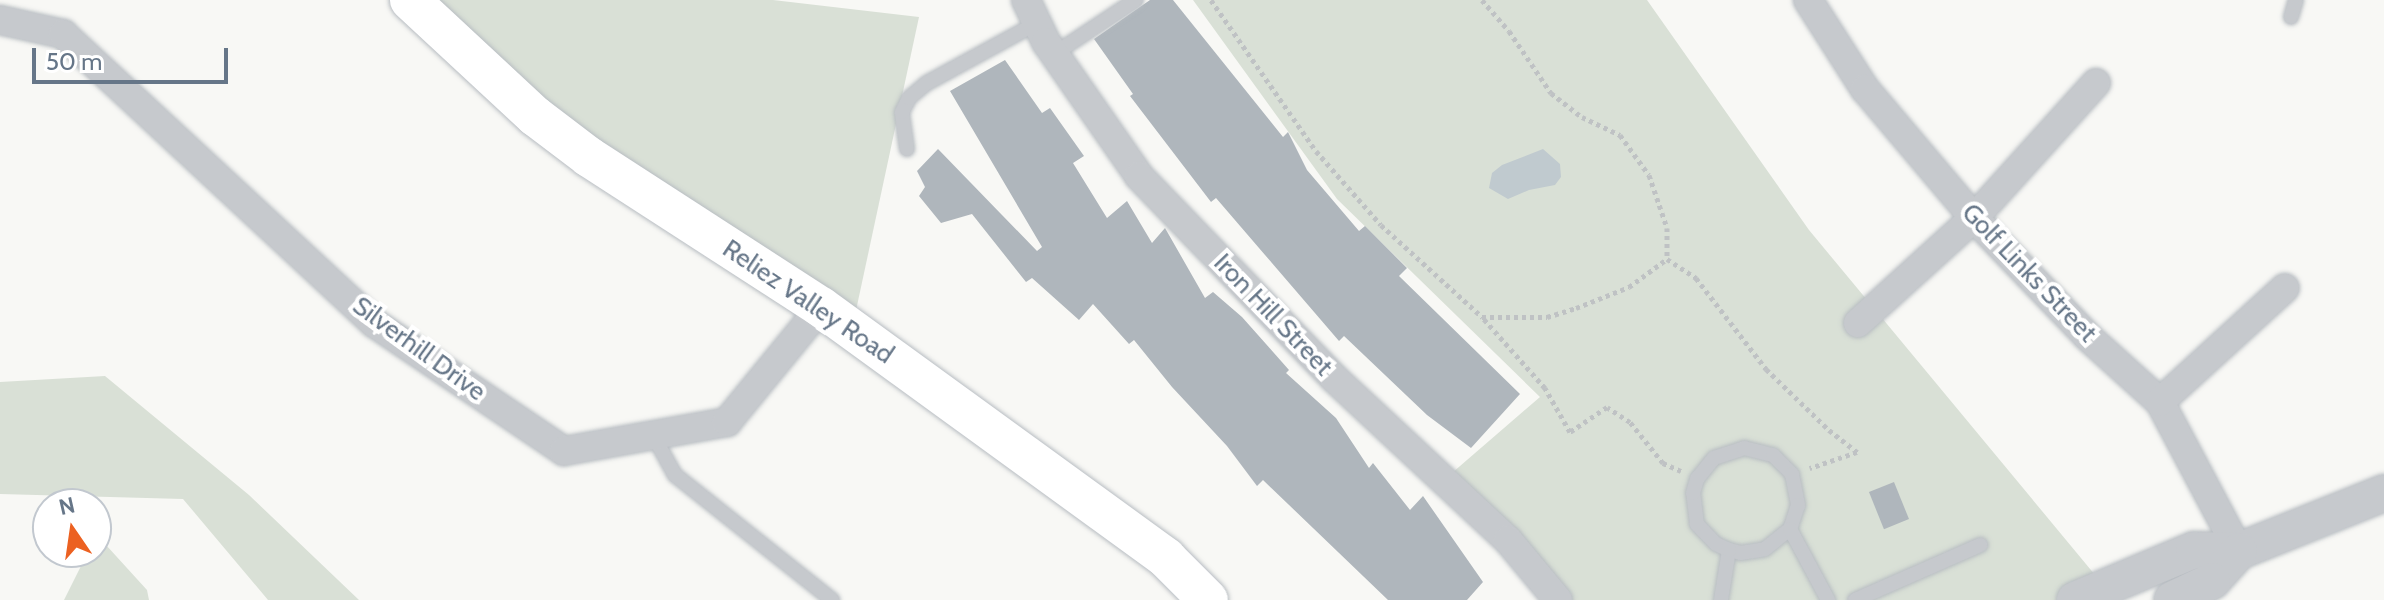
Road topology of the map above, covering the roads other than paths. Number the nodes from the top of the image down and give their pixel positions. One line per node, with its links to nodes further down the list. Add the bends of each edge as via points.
1 (410, 0): 13 (main road, Reliez Valley Road, via 535,116 589,157)
2 (1136, 0): 8 (lane)
3 (1808, 0): 11 (street, Golf Links Street, via 1865,89)
4 (2296, 0): 6 (lane)
5 (1032, 11): 8 (street, Iron Hill Street); 10 (lane, via 909,98 902,112)
6 (2291, 17)
7 (0, 20): 16 (street, Silverhill Drive, via 63,34 374,323 564,451)
8 (1054, 54): 24 (street, Iron Hill Street, via 1139,176 1334,378 1508,540)
9 (2096, 83): 11 (street)
10 (907, 149)
11 (1974, 218): 14 (street); 15 (street, Golf Links Street, via 2087,336)
12 (2285, 288): 15 (street)
13 (821, 307): 16 (street, Silverhill Drive, via 727,422); 23 (main road, Reliez Valley Road, via 1166,558)
14 (1858, 323)
15 (2160, 402): 21 (street, Golf Links Street)
16 (653, 435): 22 (lane, via 675,475)
17 (2384, 493): 21 (street)
18 (1790, 529): 20 (lane, via 1765,549); 20 (lane, via 1798,505 1792,474 1773,455 1744,448 1714,458 1693,493 1697,524); 26 (lane)
19 (1980, 545): 27 (lane)
20 (1729, 550): 25 (lane)
21 (2239, 551): 28 (street, via 2194,550); 29 (street, via 2212,581)
22 (832, 600)
23 (1208, 600)
24 (1558, 600)
25 (1721, 600)
26 (1828, 600)
27 (1855, 600)
28 (2075, 600)
29 (2172, 600)

